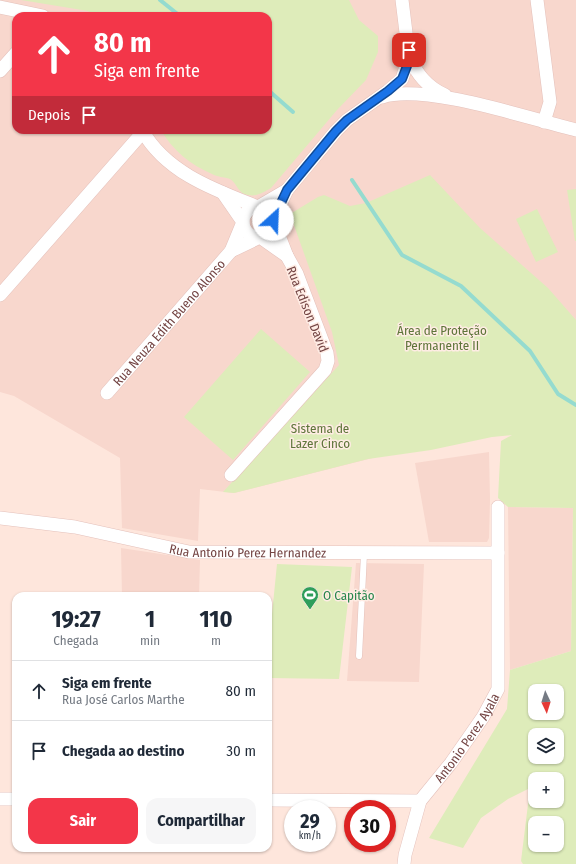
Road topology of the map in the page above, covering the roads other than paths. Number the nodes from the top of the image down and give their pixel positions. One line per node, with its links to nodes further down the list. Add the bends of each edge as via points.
1 (537, 0): 13 (street, via 550,102)
2 (401, 3): 6 (street)
3 (3, 8): 4 (street); 5 (street)
4 (23, 12)
5 (12, 16)
6 (409, 57): 9 (street); 11 (street, via 424,82)
7 (12, 58): 8 (street)
8 (0, 71)
9 (402, 79): 10 (street, via 400,89); 12 (street)
10 (408, 94): 11 (street); 12 (street, via 387,95)
11 (450, 98): 13 (street)
12 (375, 99): 17 (street, via 347,120)
13 (544, 122): 14 (street)
14 (576, 130)
15 (140, 134): 25 (street)
16 (145, 134): 18 (street, via 162,155 186,176)
17 (287, 190): 19 (street); 20 (street)
18 (223, 193): 19 (street); 21 (street)
19 (258, 207): 20 (street, via 269,212); 21 (street, via 248,211)
20 (273, 220): 22 (street, via 268,233); 24 (street, Rua Edison David)
21 (243, 222): 22 (street, via 247,232); 23 (street, Rua Neuza Edith Bueno Alonso)
22 (260, 237): 23 (street, Rua Neuza Edith Bueno Alonso); 24 (street, Rua Edison David)
23 (231, 251): 26 (street, Rua Neuza Edith Bueno Alonso)
24 (287, 256): 27 (street, Rua Edison David, via 297,274 328,361 325,370)
25 (0, 295)
26 (107, 393)
27 (231, 474)
28 (498, 507): 30 (street, Antonio Perez Ayala)
29 (0, 518): 31 (street, Rua Antonio Perez Hernandez, via 75,527 189,552)
30 (498, 553): 31 (street, Rua Antonio Perez Hernandez); 36 (street, Antonio Perez Ayala, via 498,689 483,717 451,763)
31 (364, 554): 32 (lane)
32 (359, 656)
33 (0, 799): 34 (street)
34 (12, 799)
35 (272, 800): 36 (street)
36 (420, 801): 37 (street, Antonio Perez Ayala)
37 (404, 864)

